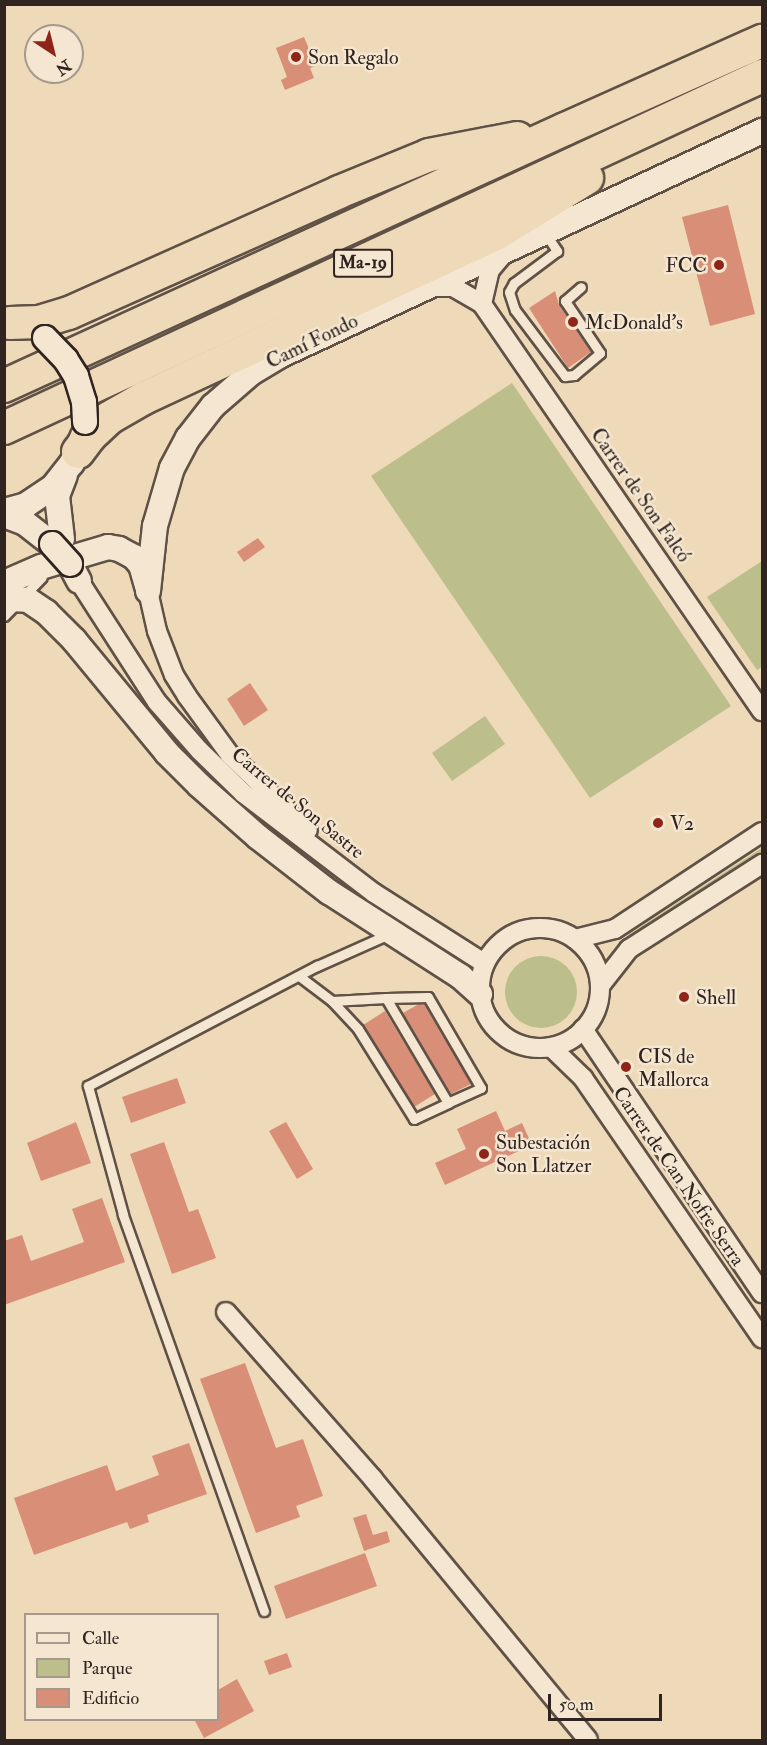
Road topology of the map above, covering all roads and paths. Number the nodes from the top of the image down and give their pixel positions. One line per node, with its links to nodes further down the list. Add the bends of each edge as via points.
1 (762, 41): 4 (highway, Ma-19)
2 (762, 76): 3 (highway, Ma-19)
3 (721, 96): 13 (highway, Ma-19); 14 (highway, via 496,234 144,398 109,418 90,436)
4 (565, 129): 11 (highway, via 429,155 69,313 39,321); 12 (highway, Ma-19)
5 (762, 130): 6 (street, Camí Fondo)
6 (545, 233): 7 (street, Camí Fondo); 8 (lane, via 557,251 514,283 509,292 514,310 565,376 574,375 600,353 565,301)
7 (509, 249): 9 (street, Camí Fondo); 10 (street, via 492,265)
8 (581, 287)
9 (423, 288): 10 (street, via 453,287); 19 (street, Camí Fondo, via 281,355 213,406 188,438 167,482 155,526)
10 (482, 304): 23 (street, Carrer de Son Falcó)
11 (8, 323): 14 (street, bridge, via 45,338 76,376 85,422)
12 (4, 386)
13 (4, 428)
14 (72, 464): 15 (street, via 38,498); 16 (street, via 57,496)
15 (4, 513): 16 (street)
16 (57, 541): 17 (street)
17 (77, 566): 18 (street); 19 (street, via 108,547 127,552 141,565); 20 (street, via 41,567); 26 (street, Carrer de Son Sastre, via 157,702 199,750 271,816)
18 (47, 574): 20 (lane); 21 (street, via 37,596)
19 (148, 591): 26 (street, via 157,631 174,675 213,734 246,773 300,825 372,878)
20 (9, 602): 21 (street); 22 (lane, via 40,616 90,671)
21 (46, 612): 22 (street)
22 (120, 696): 27 (street, via 174,759 234,816 328,892)
23 (762, 709)
24 (762, 832): 28 (street, via 615,929)
25 (762, 864): 31 (street, via 629,949)
26 (374, 893): 29 (street, Carrer de Son Sastre)
27 (391, 933): 30 (lane); 32 (street, via 460,976)
28 (575, 939): 29 (street, via 557,930 518,932 501,942); 31 (street, via 597,968)
29 (484, 963): 32 (street)
30 (299, 976): 34 (lane); 41 (lane, via 88,1086 123,1215)
31 (600, 986): 35 (street, via 592,1017)
32 (480, 994): 36 (street, via 485,1013 496,1030 531,1047)
33 (386, 998): 34 (lane); 37 (lane); 37 (lane, via 429,997 481,1088)
34 (332, 1001): 37 (lane, via 358,1029 414,1119)
35 (583, 1029): 36 (street); 38 (street, Carrer de Can Nofre Serra)
36 (551, 1047): 40 (street, Carrer de Can Nofre Serra, via 583,1078)
37 (448, 1103)
38 (762, 1293)
39 (226, 1312): 42 (street, via 373,1479)
40 (762, 1338)
41 (264, 1611)
42 (588, 1740)

